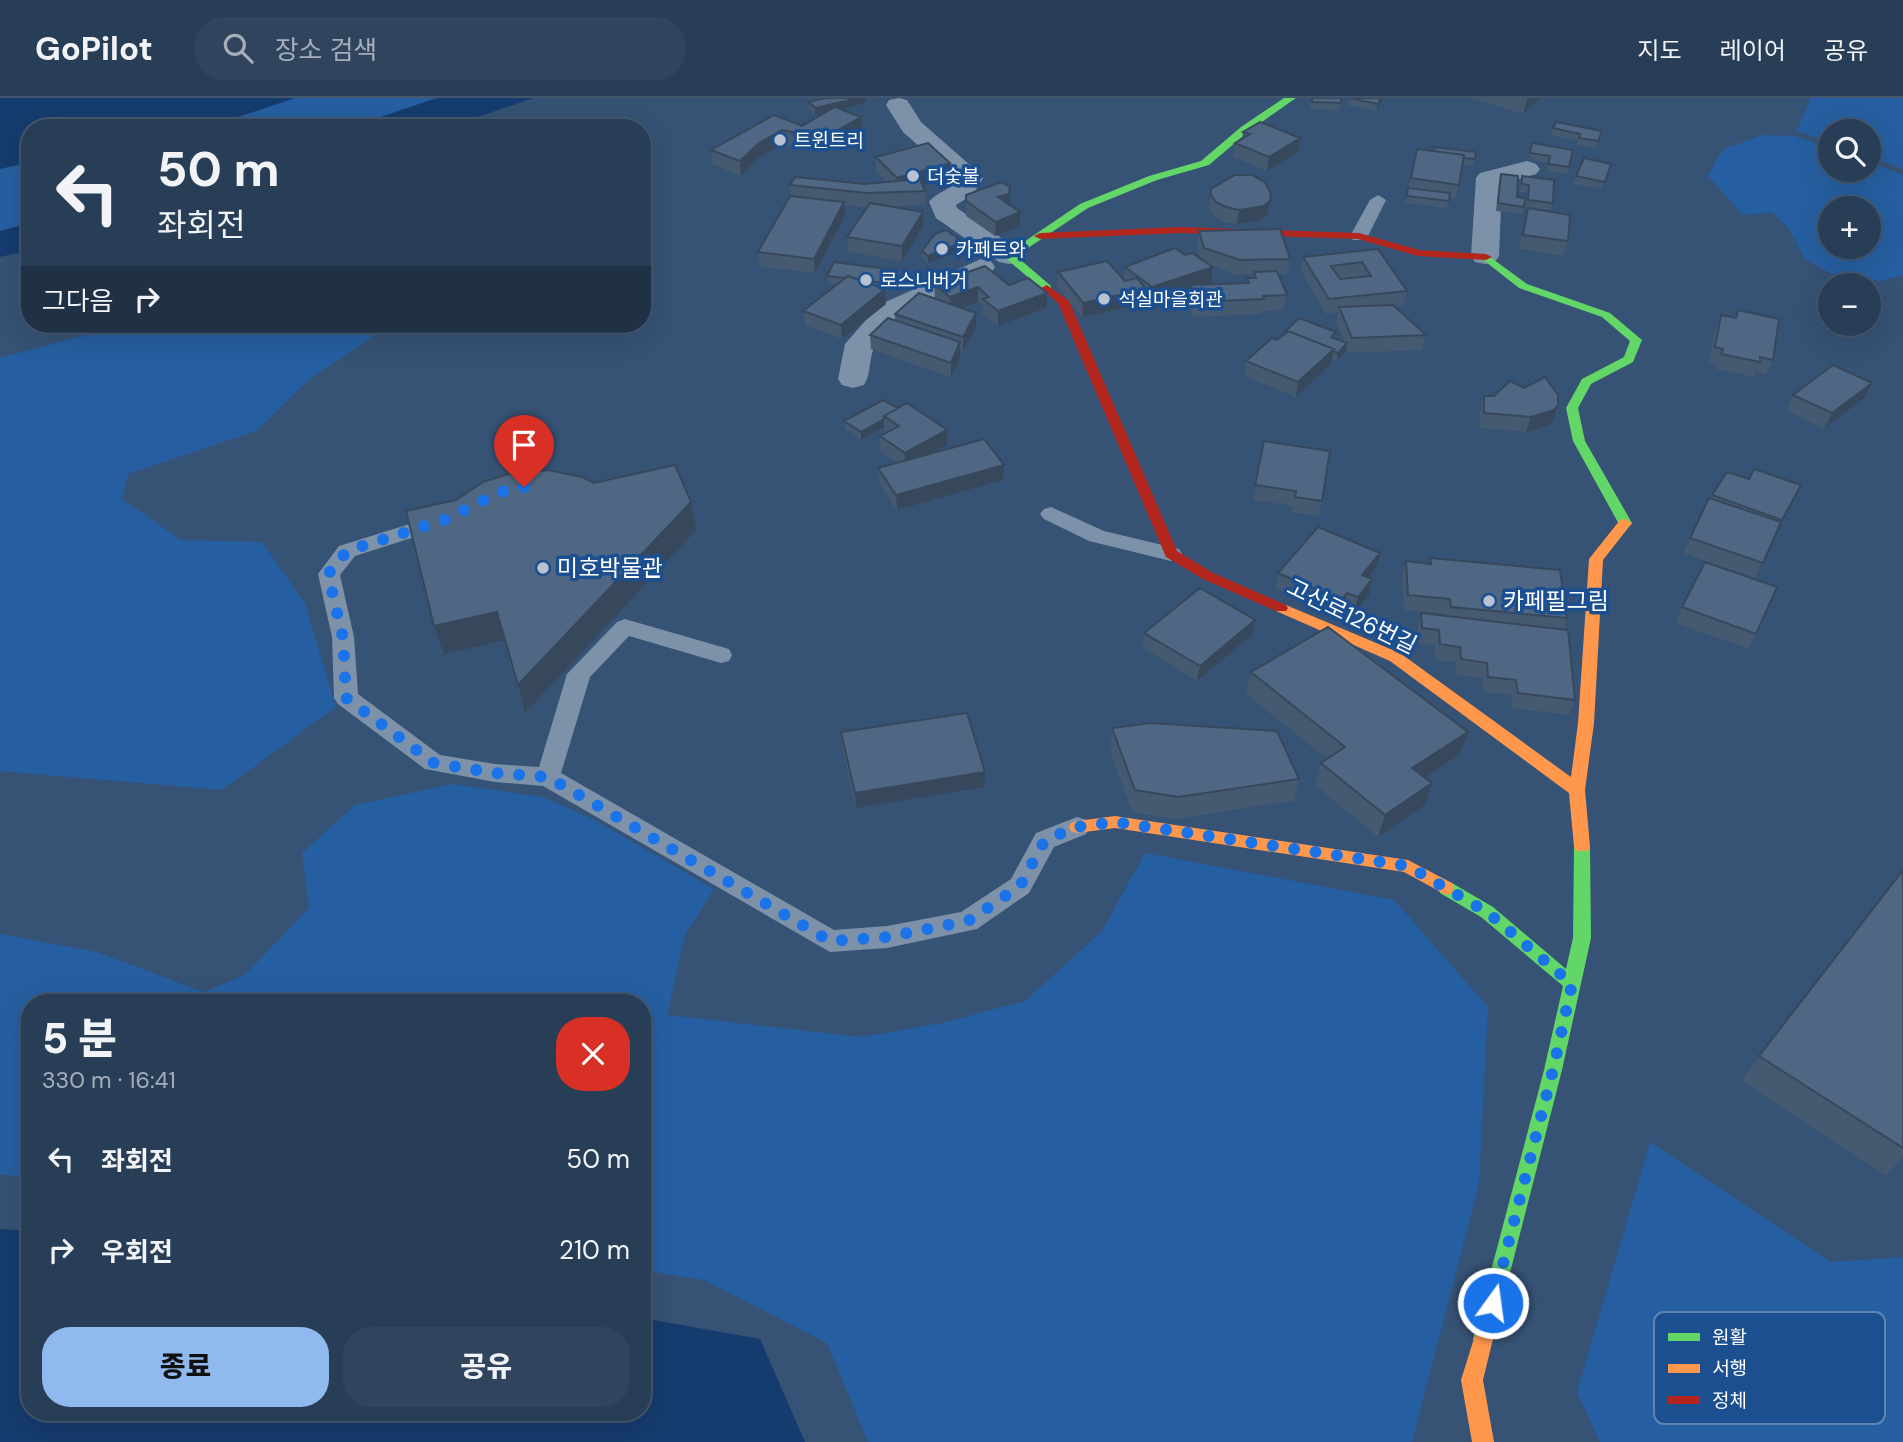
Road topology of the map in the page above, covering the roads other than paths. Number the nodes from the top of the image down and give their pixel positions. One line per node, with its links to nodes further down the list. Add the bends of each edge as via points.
1 (1292, 98): 5 (street, via 1205,163 1084,206)
2 (898, 105): 7 (street, via 912,127 970,178 964,190 942,202 945,212)
3 (1527, 169): 8 (street, via 1489,178)
4 (1378, 200): 6 (lane)
5 (1040, 236): 6 (street, via 1180,230); 7 (street)
6 (1359, 236): 8 (street, via 1418,253)
7 (1009, 256): 9 (street, via 889,311 860,344); 12 (street, via 1063,301)
8 (1485, 256): 15 (street, via 1523,286 1606,314 1636,340 1629,359 1586,382 1572,408 1579,441 1626,522 1596,559)
9 (853, 379)
10 (458, 514): 14 (lane, via 347,551 328,574 343,638 346,698 434,763)
11 (1051, 514): 12 (lane, via 1097,537)
12 (1171, 555): 15 (street, 고산로126번길, via 1208,576 1395,657)
13 (721, 655): 14 (lane, via 625,627 579,674)
14 (548, 777): 16 (lane, via 830,941 887,937 968,921 1020,886 1045,840)
15 (1577, 790): 17 (street, via 1583,852 1582,938)
16 (1077, 827): 17 (street, via 1115,822 1408,866 1487,912)
17 (1572, 984): 18 (street, via 1472,1380)
18 (1483, 1442)

